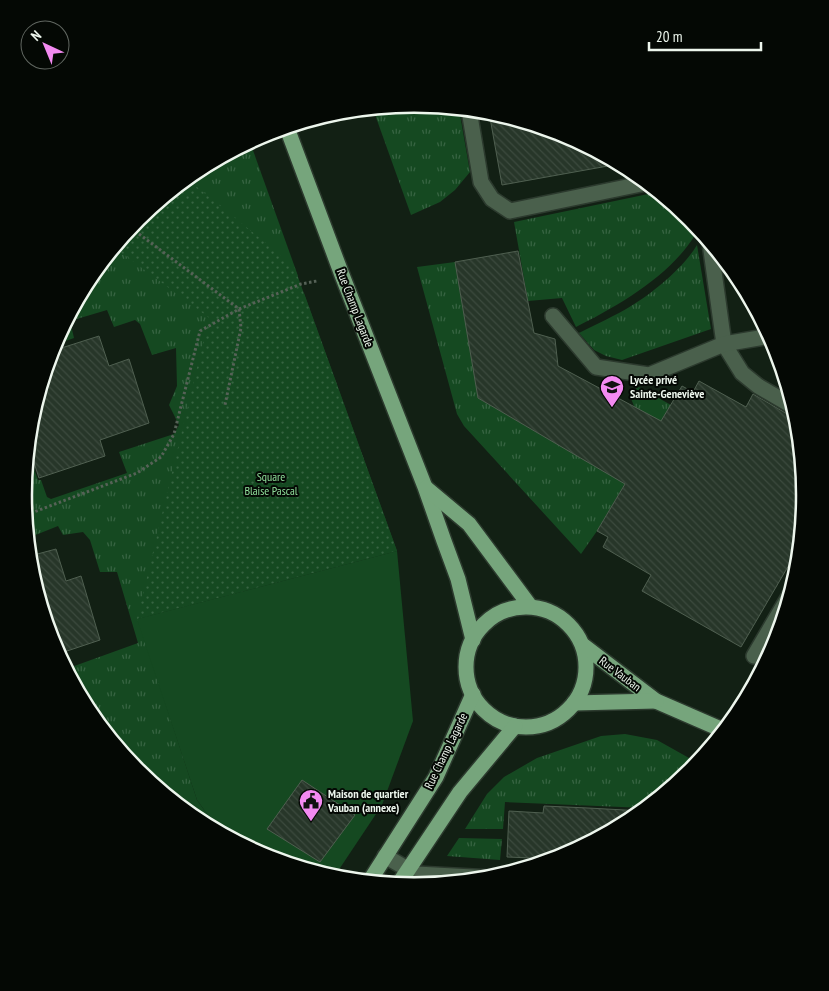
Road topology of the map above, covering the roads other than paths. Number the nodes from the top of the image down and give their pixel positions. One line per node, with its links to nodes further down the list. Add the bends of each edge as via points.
1 (470, 118): 3 (lane, via 481,182 492,199 510,211)
2 (290, 135): 9 (main road, Rue Champ Lagarde)
3 (637, 185)
4 (712, 256): 7 (lane)
5 (553, 316): 7 (lane, via 596,367 649,375)
6 (762, 337): 7 (lane)
7 (724, 344): 8 (lane, via 742,373)
8 (784, 401)
9 (425, 487): 10 (main road, Rue Champ Lagarde, via 469,524); 12 (main road, Rue Champ Lagarde, via 458,579)
10 (530, 606): 12 (main road, via 500,613 483,626); 13 (main road, via 548,609 563,619)
11 (776, 618): 14 (lane)
12 (474, 640): 15 (main road, via 467,660)
13 (584, 646): 16 (main road, Rue Vauban); 17 (main road, via 586,675 580,696)
14 (754, 656)
15 (472, 694): 18 (main road, via 483,709 498,720); 20 (main road, Rue Champ Lagarde, via 436,777)
16 (656, 701): 17 (main road, Rue Vauban); 19 (main road, Rue Vauban)
17 (574, 703): 18 (main road, via 551,722 533,727)
18 (515, 726): 21 (main road, via 460,792)
19 (718, 728)
20 (385, 856): 21 (lane); 22 (main road, Rue Champ Lagarde)
21 (408, 869): 23 (lane, via 416,874); 24 (main road)
22 (373, 875)
23 (449, 876)
24 (403, 878)

